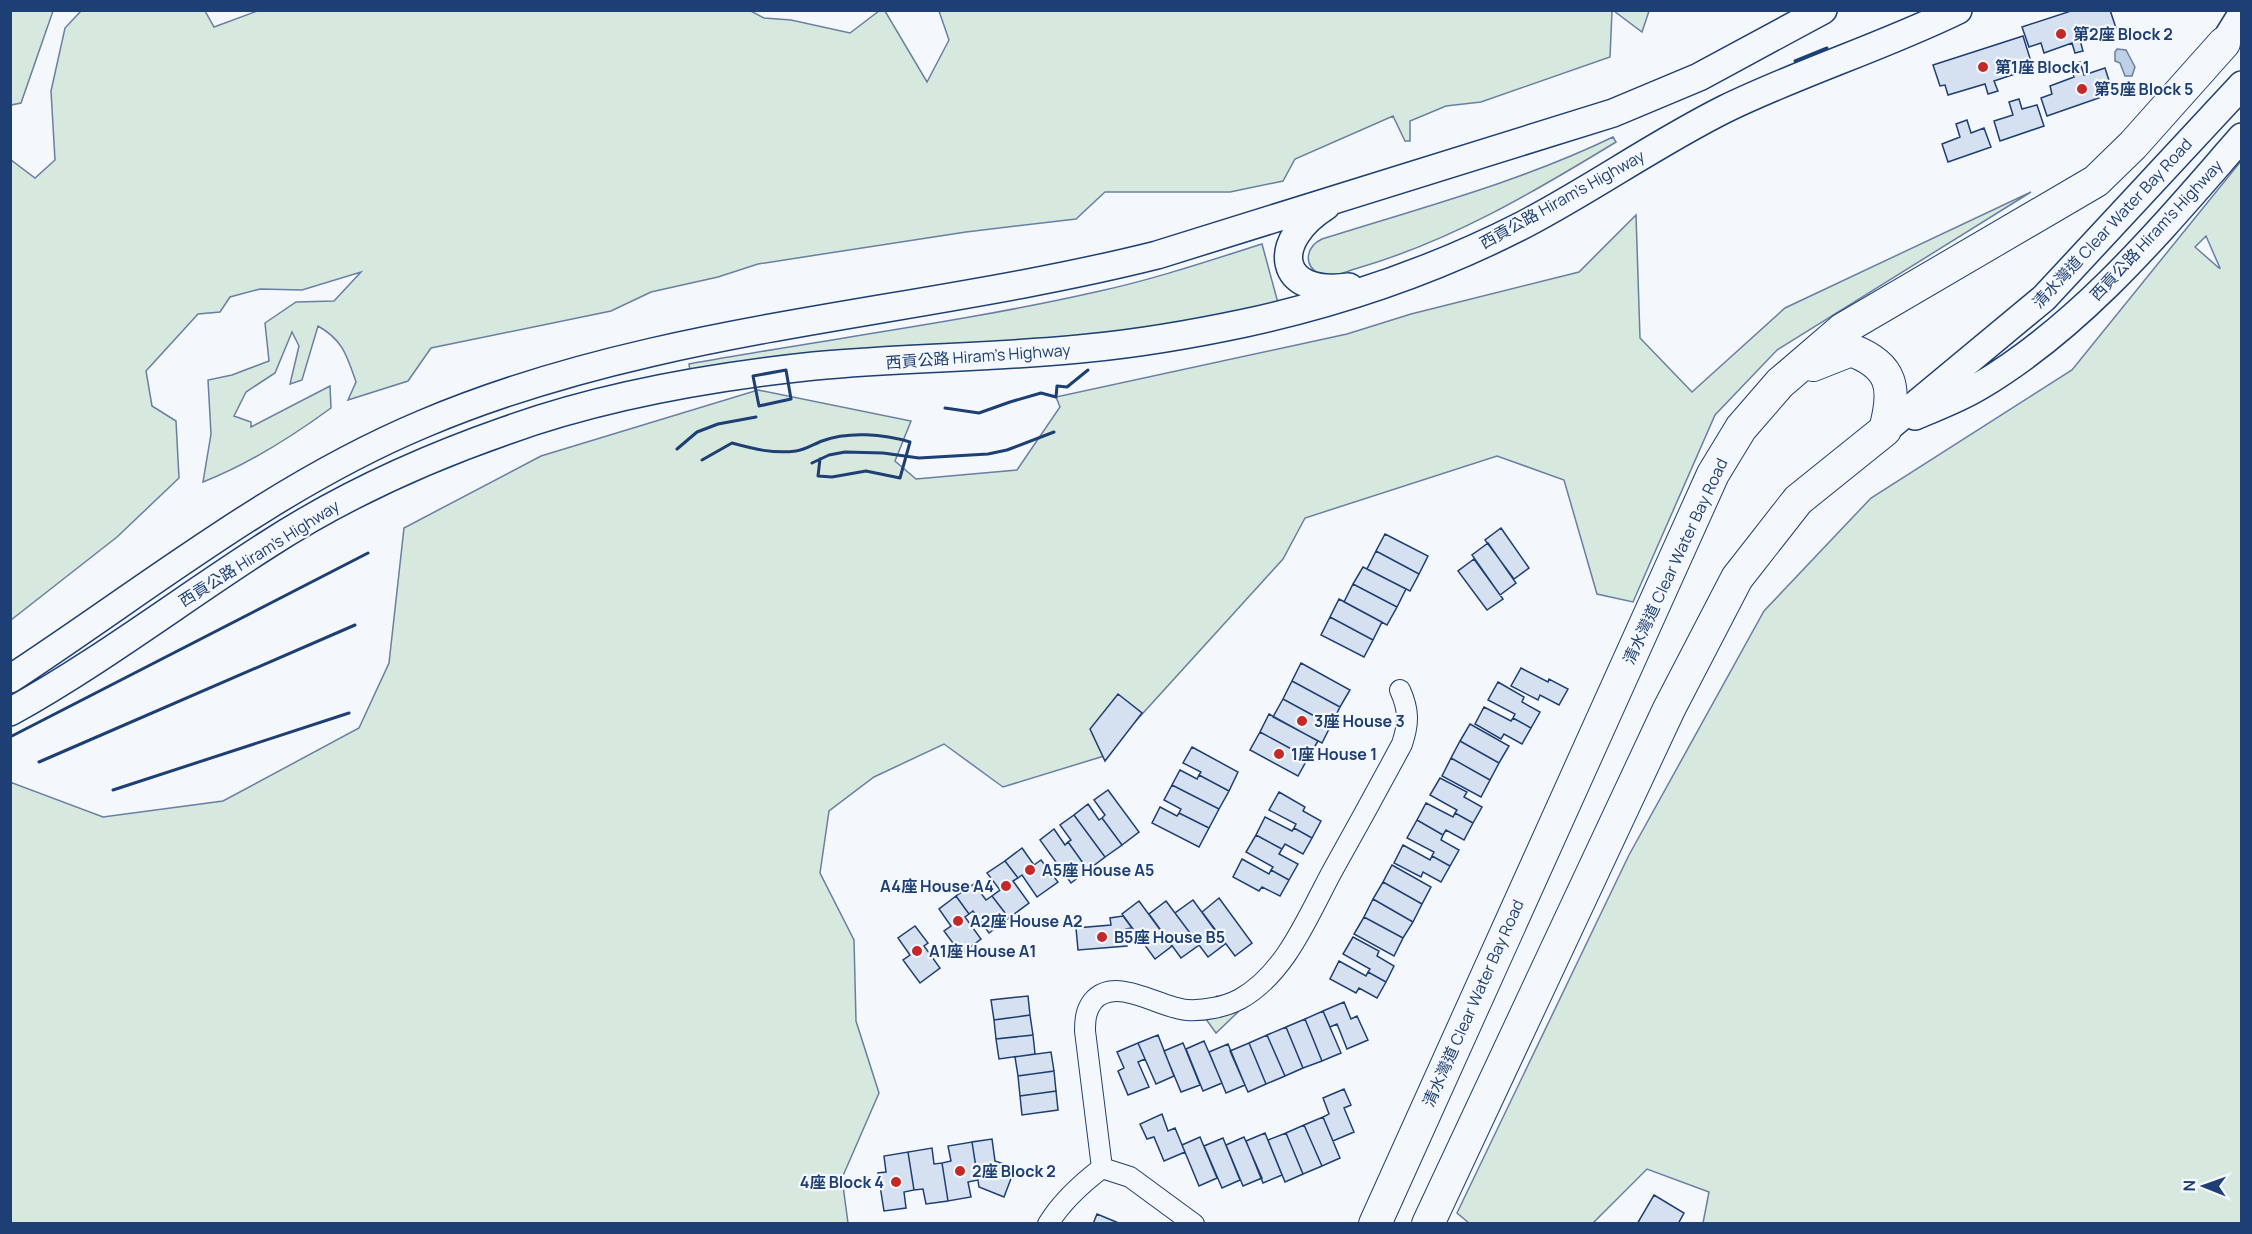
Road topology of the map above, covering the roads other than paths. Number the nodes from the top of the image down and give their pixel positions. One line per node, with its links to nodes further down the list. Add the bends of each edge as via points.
1 (1823, 10): 9 (main road, 西貢公路 Hiram's Highway, via 1699,77 1613,113)
2 (1926, 10): 6 (main road)
3 (1958, 10): 6 (main road, 西貢公路 Hiram's Highway)
4 (2241, 14): 5 (main road)
5 (2233, 33): 11 (main road, 清水灣道 Clear Water Bay Road, via 2096,181 1843,329)
6 (1809, 72): 10 (main road, 西貢公路 Hiram's Highway, via 1696,124 1527,223)
7 (2241, 85): 12 (main road, 清水灣道 Clear Water Bay Road, via 2044,298)
8 (2241, 137): 12 (main road, 西貢公路 Hiram's Highway, via 2123,270 2049,337 1977,388)
9 (1340, 197): 10 (main road, via 1315,213 1292,238 1288,253 1296,278 1308,286 1340,289); 13 (main road, 西貢公路 Hiram's Highway, via 1157,255 1085,273 677,348 508,392 365,449 312,477)
10 (1404, 278): 15 (main road, 西貢公路 Hiram's Highway, via 1339,300 1180,336 1084,349 818,366 725,377 595,404 511,428 424,462 329,507 80,671)
11 (1780, 383): 12 (main road, via 1831,356 1851,350 1867,356 1885,372 1890,383); 19 (main road, 清水灣道 Clear Water Bay Road, via 1741,428 1713,474)
12 (1885, 430): 20 (main road, 清水灣道 Clear Water Bay Road, via 1798,500 1737,578 1669,710)
13 (10, 679)
14 (1400, 690): 16 (street, via 1408,707 1408,726 1402,744 1297,935 1265,981 1237,1000 1204,1010 1170,1007 1118,990 1096,998 1088,1008 1085,1031)
15 (10, 712)
16 (1102, 1168): 17 (street, via 1076,1189); 18 (street, via 1130,1177)
17 (1048, 1224)
18 (1194, 1224)
19 (1375, 1224)
20 (1428, 1224)

